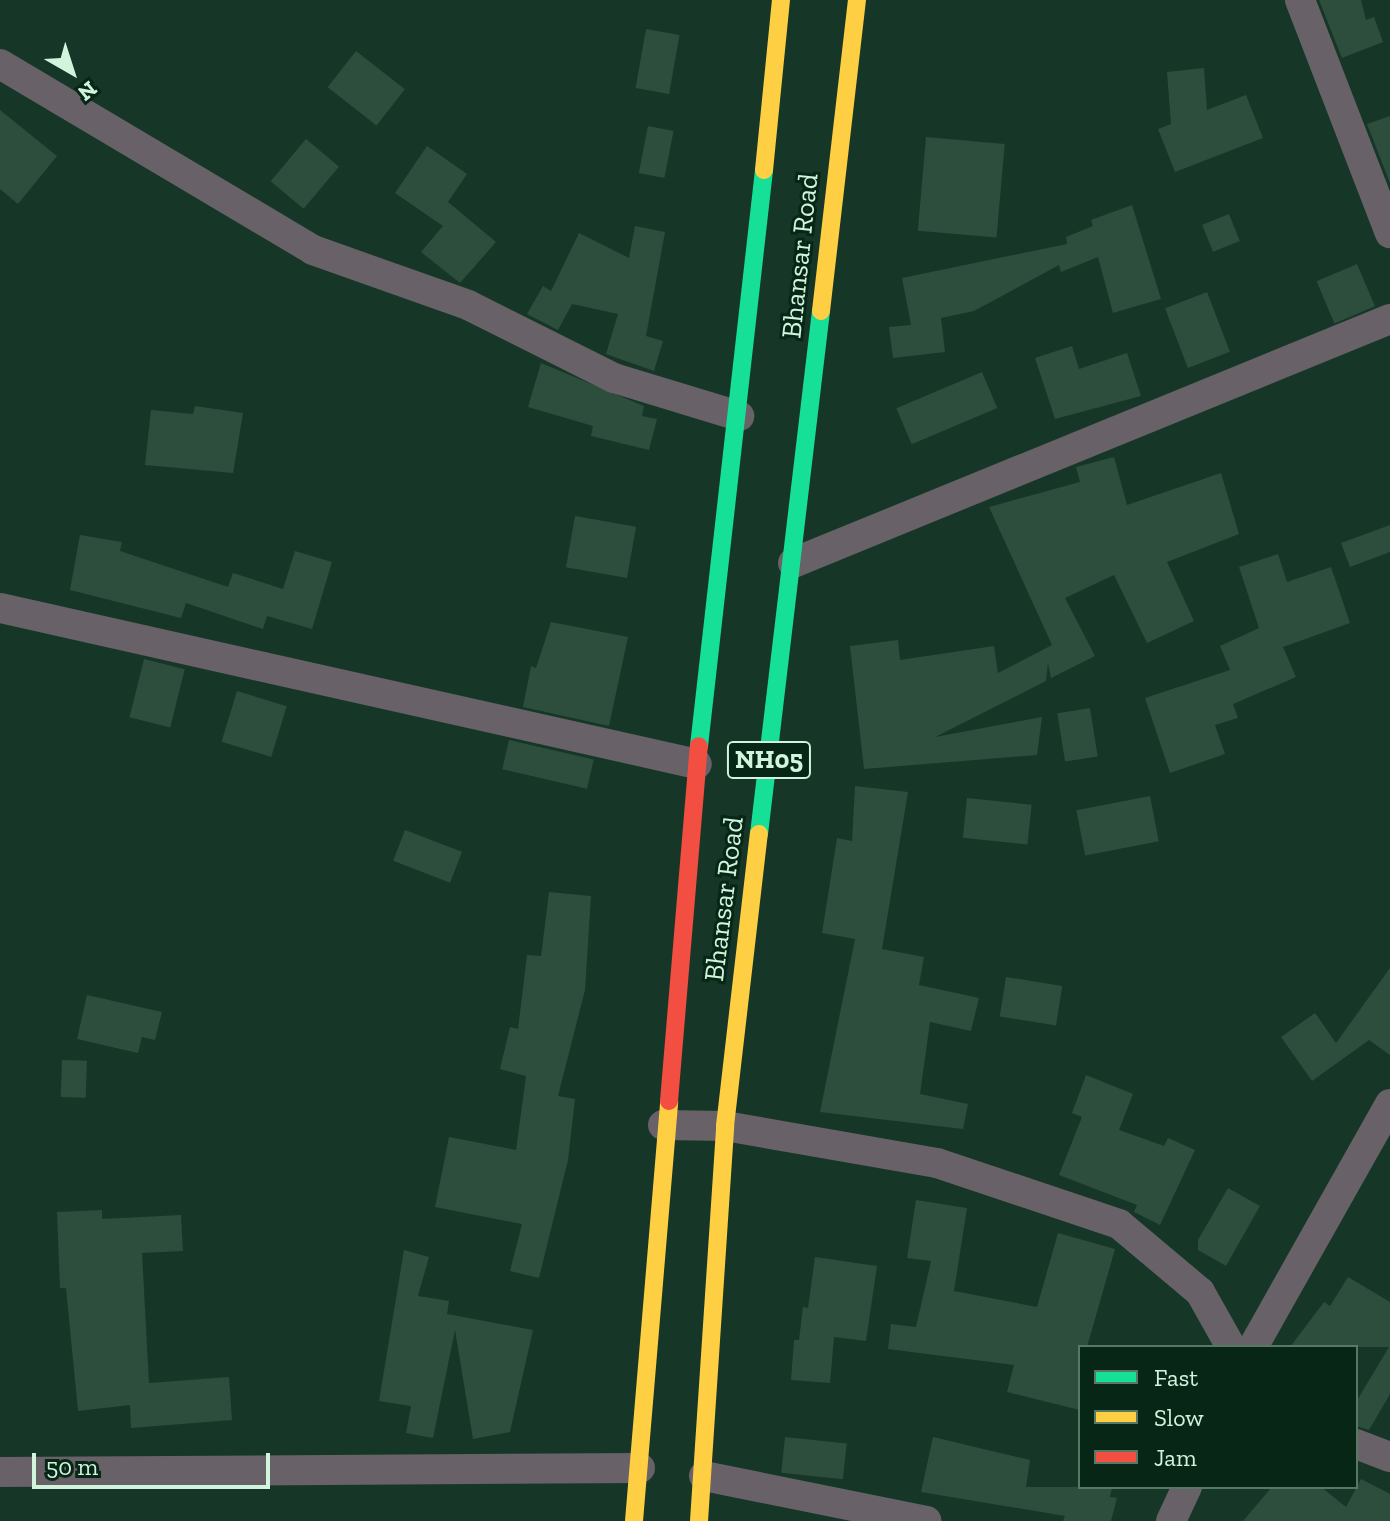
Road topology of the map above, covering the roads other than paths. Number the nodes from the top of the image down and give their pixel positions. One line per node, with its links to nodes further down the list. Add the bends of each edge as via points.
1 (781, 0): 7 (highway, Bhansar Road / NH05)
2 (857, 0): 8 (highway, Bhansar Road / NH05)
3 (1300, 0): 5 (street)
4 (0, 64): 7 (street, via 313,250 468,305 614,378)
5 (1390, 233)
6 (1390, 319): 8 (street)
7 (739, 416): 10 (highway, Bhansar Road / NH05)
8 (793, 563): 13 (highway, Bhansar Road / NH05)
9 (0, 608): 10 (street)
10 (697, 764): 12 (highway, Bhansar Road / NH05)
11 (1390, 1104): 15 (street)
12 (663, 1125): 13 (street); 18 (highway, Bhansar Road / NH05)
13 (725, 1126): 14 (street, via 937,1163 1119,1224 1200,1292); 20 (highway, Bhansar Road / NH05)
14 (1230, 1345)
15 (1254, 1345)
16 (1358, 1445): 17 (street)
17 (1390, 1457)
18 (640, 1468): 19 (street); 22 (highway, Bhansar Road / NH05)
19 (0, 1472)
20 (704, 1476): 23 (highway, Bhansar Road / NH05); 24 (street)
21 (1186, 1489): 25 (street)
22 (634, 1521)
23 (699, 1521)
24 (927, 1521)
25 (1171, 1521)

